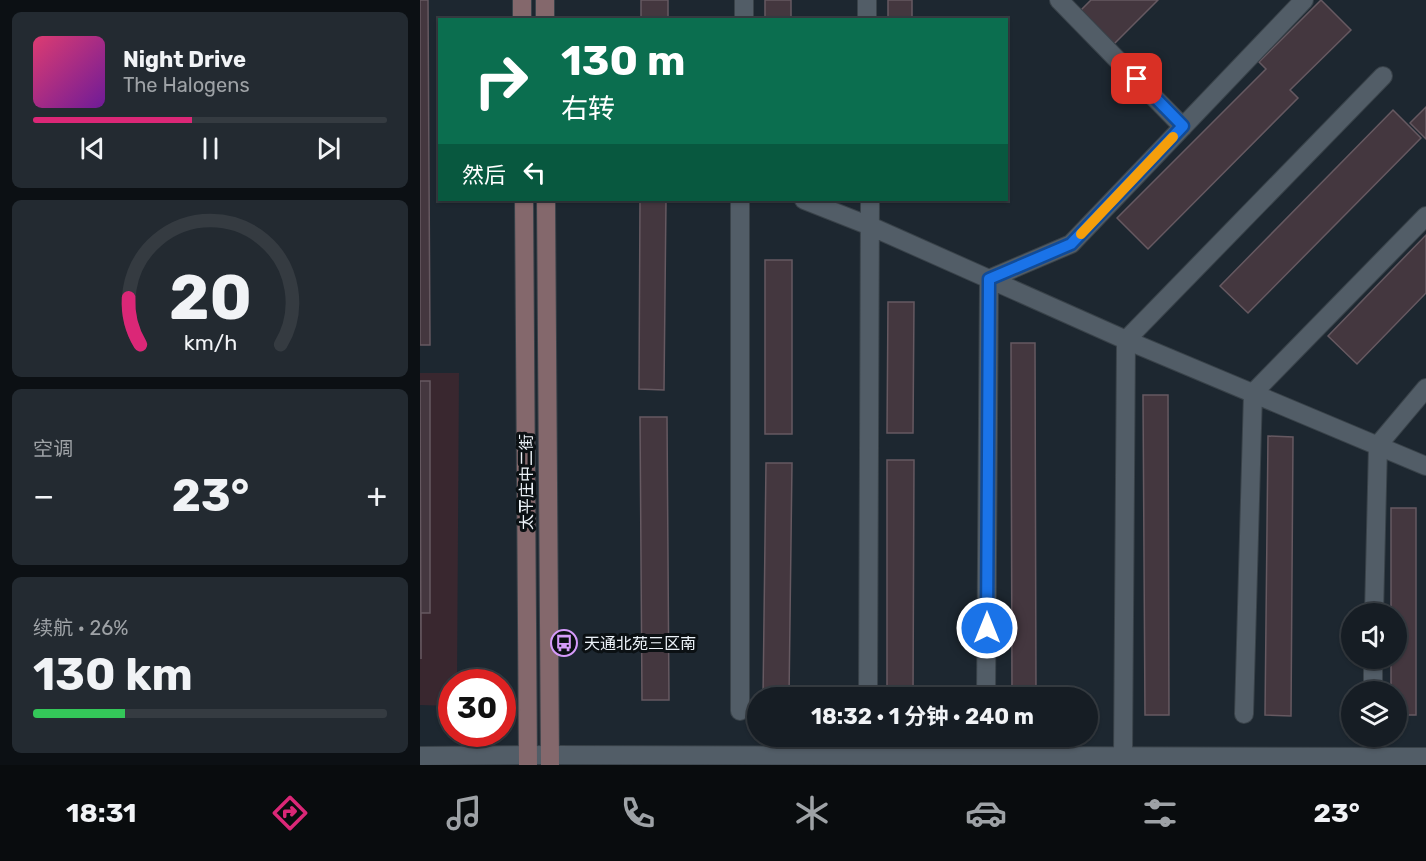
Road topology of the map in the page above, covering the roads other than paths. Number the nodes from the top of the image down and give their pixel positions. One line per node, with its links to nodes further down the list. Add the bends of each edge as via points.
1 (522, 0): 7 (main road)
2 (545, 0): 8 (main road)
3 (744, 0): 9 (street)
4 (867, 0): 10 (street)
5 (1059, 0): 12 (street)
6 (1304, 0): 12 (street)
7 (522, 18)
8 (545, 18)
9 (744, 18)
10 (867, 18)
11 (1383, 76): 21 (street)
12 (1183, 126): 20 (street, via 1071,244)
13 (524, 201): 34 (main road, 太平庄中二街)
14 (546, 201): 35 (main road, 太平庄中二街)
15 (740, 201): 29 (street)
16 (807, 201): 19 (street)
17 (870, 201): 19 (street)
18 (1426, 216): 23 (street)
19 (870, 226): 20 (street); 27 (street)
20 (989, 279): 21 (street); 28 (street)
21 (1126, 340): 23 (street); 32 (street)
22 (1426, 388): 24 (street)
23 (1253, 393): 24 (street); 30 (street)
24 (1378, 445): 25 (street); 26 (street)
25 (1426, 466)
26 (1374, 603)
27 (868, 687)
28 (986, 687)
29 (740, 711)
30 (1244, 714)
31 (420, 756): 34 (street)
32 (1123, 757): 33 (street); 35 (street)
33 (1426, 757)
34 (528, 760): 35 (street)
35 (550, 760)

